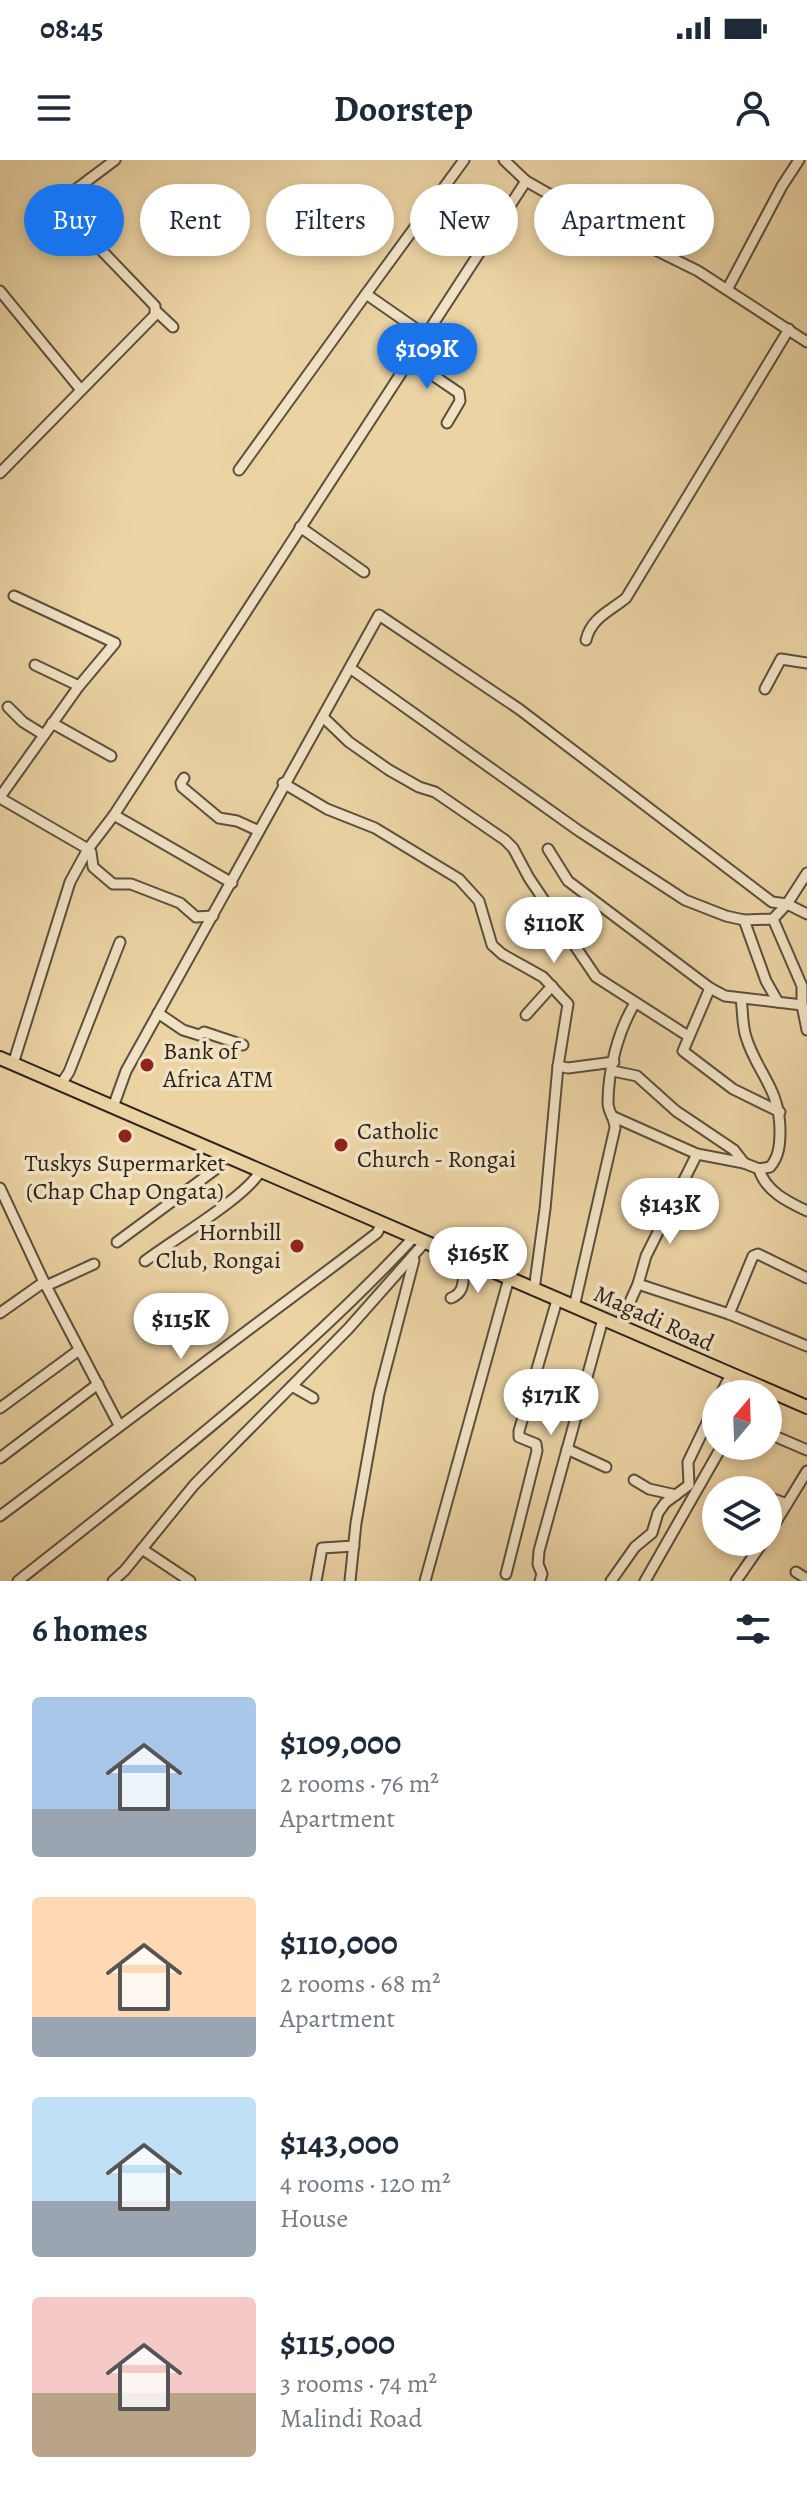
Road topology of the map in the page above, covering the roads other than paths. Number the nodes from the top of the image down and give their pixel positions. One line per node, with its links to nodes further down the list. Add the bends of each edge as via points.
1 (115, 160): 9 (street, via 59,206)
2 (464, 160): 8 (street)
3 (799, 160): 6 (street)
4 (505, 161): 5 (street)
5 (526, 181): 6 (street); 12 (street)
6 (728, 288): 11 (street)
7 (0, 291): 15 (street)
8 (366, 294): 12 (street); 17 (street)
9 (156, 311): 10 (street); 15 (street)
10 (173, 327)
11 (789, 329): 13 (street); 22 (street, via 626,598 591,625)
12 (425, 335): 14 (street)
13 (807, 342)
14 (409, 359): 16 (street, via 459,393); 19 (street)
15 (81, 390): 18 (street)
16 (447, 423)
17 (239, 470)
18 (0, 473)
19 (300, 527): 20 (street); 36 (street)
20 (364, 572)
21 (14, 596): 26 (street, via 114,641)
22 (586, 640)
23 (807, 663): 27 (street, via 781,659)
24 (35, 665): 26 (street)
25 (350, 668): 29 (street); 42 (street, via 379,615 519,709 772,902); 46 (street, via 685,900)
26 (79, 686): 30 (street)
27 (765, 689)
28 (8, 707): 31 (street)
29 (323, 717): 34 (street); 52 (street, via 389,770 435,792 505,840 596,977)
30 (52, 723): 31 (street); 32 (street)
31 (44, 735): 35 (street)
32 (111, 756)
33 (184, 778): 37 (street, via 182,787 219,818)
34 (283, 783): 37 (street); 48 (street, via 327,809 375,828 459,879 479,901 492,945)
35 (0, 797): 39 (street)
36 (114, 815): 39 (street); 41 (street)
37 (259, 831): 41 (street)
38 (548, 849): 49 (street, via 568,881)
39 (90, 850): 44 (street, via 93,867 113,884 131,884 180,903 196,917); 59 (street, via 70,882)
40 (805, 877): 42 (street)
41 (232, 883): 44 (street)
42 (787, 904): 43 (street); 45 (street)
43 (807, 914)
44 (213, 916): 54 (street)
45 (773, 919): 46 (street); 53 (street, via 802,986)
46 (744, 920): 51 (street)
47 (120, 942): 62 (street)
48 (552, 986): 55 (street); 60 (street, via 569,1009)
49 (710, 988): 50 (street); 57 (street)
50 (741, 999): 51 (street); 64 (street, via 747,1040)
51 (778, 1002): 53 (street)
52 (635, 1003): 57 (street); 61 (street)
53 (802, 1005): 56 (street)
54 (158, 1013): 58 (street, via 183,1030); 63 (street)
55 (526, 1015)
56 (807, 1030)
57 (688, 1036): 64 (street, via 686,1055 733,1089)
58 (243, 1045)
59 (6, 1061): 62 (highway, Magadi Road)
60 (558, 1066): 61 (street); 84 (street)
61 (613, 1066): 65 (street, via 608,1105); 68 (street, via 637,1076)
62 (61, 1084): 63 (highway, Magadi Road)
63 (113, 1107): 66 (highway, Magadi Road)
64 (780, 1112): 69 (street, via 777,1158 770,1167)
65 (614, 1117): 67 (street); 87 (street)
66 (222, 1153): 70 (highway, Magadi Road); 75 (street, via 220,1166)
67 (697, 1154): 68 (street); 83 (street, via 646,1256)
68 (744, 1163): 69 (street)
69 (759, 1169): 72 (street, via 768,1186)
70 (261, 1170): 73 (highway, Magadi Road); 78 (street, via 232,1199)
71 (0, 1188): 82 (street)
72 (807, 1211)
73 (382, 1223): 74 (highway, Magadi Road); 101 (street, via 377,1233)
74 (420, 1240): 76 (street); 77 (highway, Magadi Road); 123 (street, via 247,1397)
75 (117, 1242)
76 (416, 1255): 96 (street); 116 (street, via 379,1394)
77 (467, 1260): 80 (highway, Magadi Road); 85 (street, via 463,1287)
78 (145, 1261)
79 (94, 1264): 82 (street)
80 (509, 1278): 84 (highway, Magadi Road); 128 (street)
81 (807, 1278): 89 (street, via 753,1256)
82 (45, 1284): 88 (street); 93 (street)
83 (638, 1284): 89 (street); 91 (street)
84 (534, 1290): 86 (highway, Magadi Road)
85 (451, 1298)
86 (557, 1300): 87 (highway, Magadi Road); 120 (street, via 519,1431 519,1437 536,1444 537,1451)
87 (574, 1307): 90 (highway, Magadi Road)
88 (0, 1313)
89 (729, 1314): 92 (street)
90 (603, 1319): 91 (highway, Magadi Road); 104 (street)
91 (619, 1326): 94 (highway, Magadi Road)
92 (807, 1346)
93 (79, 1350): 95 (street); 100 (street)
94 (732, 1380)
95 (98, 1384): 101 (street); 106 (street)
96 (292, 1386): 97 (street); 117 (street, via 194,1485)
97 (313, 1398)
98 (782, 1399): 99 (highway, Magadi Road)
99 (807, 1407)
100 (0, 1408)
101 (119, 1425): 115 (street)
102 (702, 1433): 111 (street, via 688,1462 689,1485)
103 (782, 1439): 105 (street)
104 (567, 1449): 108 (street); 129 (street, via 539,1551)
105 (807, 1450)
106 (0, 1458)
107 (714, 1460): 131 (street)
108 (606, 1467)
109 (807, 1471): 113 (street)
110 (634, 1480): 111 (street)
111 (676, 1495): 130 (street)
112 (782, 1502): 113 (street)
113 (787, 1504): 114 (street)
114 (782, 1512)
115 (0, 1516)
116 (354, 1546): 126 (street, via 322,1548); 127 (street)
117 (142, 1549): 121 (street); 125 (street)
118 (753, 1556): 132 (street)
119 (796, 1572): 122 (street)
120 (506, 1574)
121 (125, 1576): 124 (street)
122 (807, 1579)
123 (18, 1581)
124 (113, 1581)
125 (190, 1581)
126 (316, 1581)
127 (350, 1581)
128 (425, 1581)
129 (540, 1581)
130 (611, 1581)
131 (645, 1581)
132 (736, 1581)

